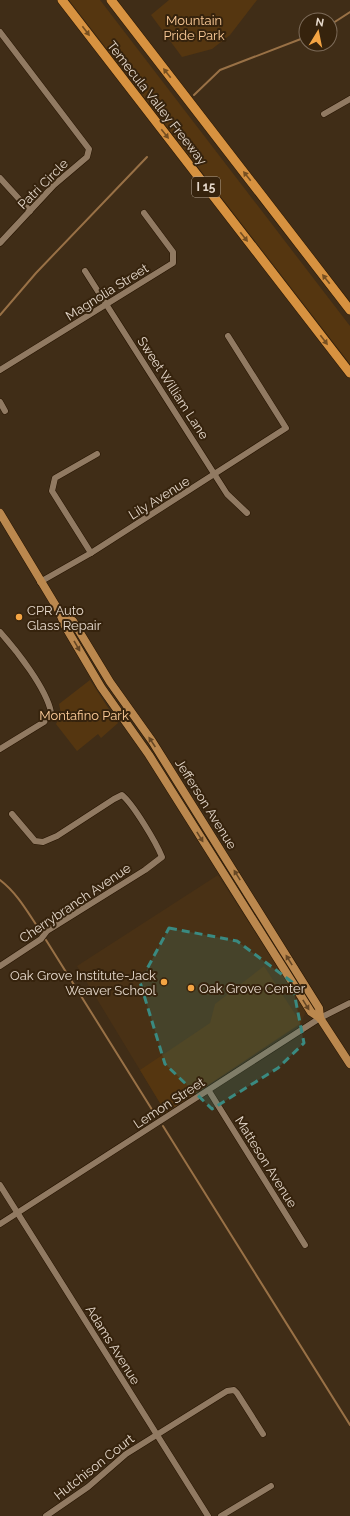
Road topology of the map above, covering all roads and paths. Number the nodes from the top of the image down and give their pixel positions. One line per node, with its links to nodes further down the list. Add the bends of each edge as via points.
1 (62, 0): 15 (highway, Temecula Valley Freeway / I 15, one-way to 15)
2 (110, 0): 12 (highway, Temecula Valley Freeway, one-way to 2)
3 (0, 32): 7 (street, Patri Circle, via 88,150 87,157 54,185)
4 (350, 99): 5 (street)
5 (324, 114)
6 (0, 178): 7 (street)
7 (30, 211): 9 (street, Patri Circle)
8 (144, 213): 11 (street, Magnolia Street, via 173,252 174,263)
9 (0, 243)
10 (85, 271): 11 (street, Sweet William Lane)
11 (106, 305): 14 (street, Magnolia Street); 19 (street, Sweet William Lane)
12 (350, 310)
13 (228, 336): 19 (street, Lily Avenue, via 286,428)
14 (0, 370)
15 (350, 373)
16 (0, 402): 17 (street)
17 (5, 411)
18 (97, 454): 22 (street, via 55,478 52,491)
19 (215, 475): 21 (street, Sweet William Lane, via 227,494); 22 (street, Lily Avenue)
20 (0, 513): 23 (main road, Jefferson Avenue)
21 (247, 513)
22 (92, 553): 23 (street, Lily Avenue)
23 (40, 582): 24 (main road, Jefferson Avenue)
24 (59, 611): 27 (main road, Jefferson Avenue, one-way to 27, via 100,687); 29 (main road, Jefferson Avenue, one-way to 24, via 152,741 110,682 73,621)
25 (0, 632): 26 (street, via 20,656 49,700 51,712 44,722)
26 (0, 749)
27 (149, 755): 29 (main road, via 162,768 197,823); 32 (main road, Jefferson Avenue, one-way to 32, via 311,1012)
28 (12, 814): 30 (street, Cherrybranch Avenue, via 36,841 44,842 122,795 130,801 162,857 48,931 41,939)
29 (206, 827): 32 (main road, Jefferson Avenue, one-way to 29, via 319,1008)
30 (1, 962)
31 (350, 1003): 32 (street, Lemon Street)
32 (320, 1018): 33 (main road, Jefferson Avenue); 34 (street, Lemon Street)
33 (350, 1064)
34 (209, 1091): 36 (street, Lemon Street); 38 (street, Matteson Avenue)
35 (0, 1185): 36 (street, Adams Avenue)
36 (17, 1213): 37 (street, Lemon Street); 40 (street, Adams Avenue)
37 (0, 1224)
38 (305, 1245)
39 (263, 1434): 40 (street, Hutchison Court, via 238,1395 230,1390)
40 (155, 1435): 42 (street, Hutchison Court, via 126,1454 88,1487); 43 (street, Adams Avenue)
41 (271, 1486): 44 (street)
42 (46, 1516)
43 (208, 1516)
44 (221, 1516)

